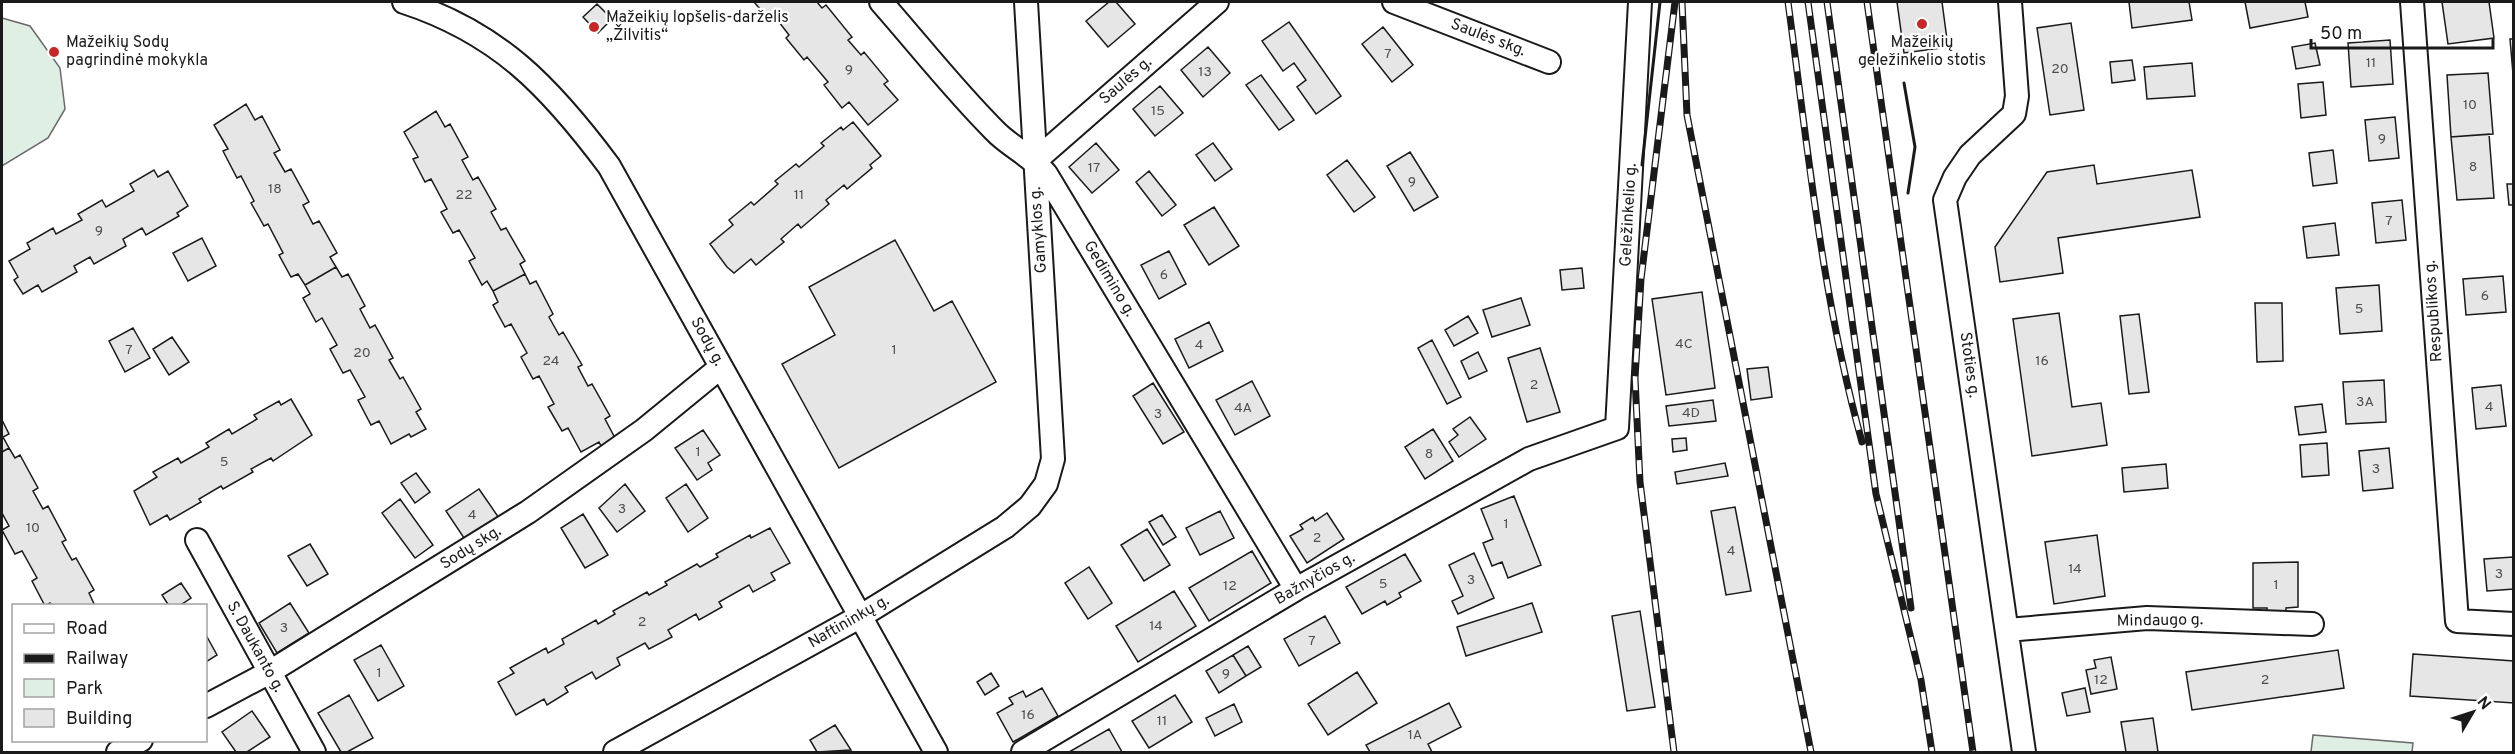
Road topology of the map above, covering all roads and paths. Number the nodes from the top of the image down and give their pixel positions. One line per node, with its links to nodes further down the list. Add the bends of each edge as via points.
1 (404, 2): 11 (street, Sodų g., via 434,11 506,52 578,124 609,166)
2 (881, 2): 10 (street, Gedimino g., via 984,121)
3 (1026, 2): 10 (street, Gamyklos g.)
4 (1217, 2): 10 (street, Saulės g.)
5 (1394, 2): 9 (street, Saulės skg.)
6 (1640, 2): 12 (street, Geležinkelio g.)
7 (2010, 2): 19 (street, Stoties g., via 2017,96 2014,114 1970,155 1945,200)
8 (2412, 2): 18 (street, Respublikos g., via 2457,621)
9 (1549, 62)
10 (1035, 161): 13 (street, Gamyklos g.); 15 (street, Gedimino g.)
11 (721, 367): 16 (street, Sodų g.); 20 (street, Sodų skg., via 644,430 528,512)
12 (1617, 428): 15 (street, Bažnyčios g., via 1529,459)
13 (1053, 459): 16 (street, Naftininkų g., via 1046,484 1030,506 1013,520)
14 (197, 540): 20 (street, S. Daukanto g.)
15 (1296, 590): 27 (street, Bažnyčios g.)
16 (861, 616): 25 (street, Naftininkų g.); 26 (street, Sodų g.)
17 (2312, 624): 19 (street, Mindaugo g., via 2147,618)
18 (2514, 624)
19 (2007, 630): 28 (street, Stoties g.)
20 (268, 673): 21 (street, Sodų skg.); 24 (street, S. Daukanto g.)
21 (207, 705)
22 (139, 742): 23 (street)
23 (118, 753)
24 (314, 753)
25 (615, 753)
26 (936, 753)
27 (1023, 753)
28 (2024, 753)

